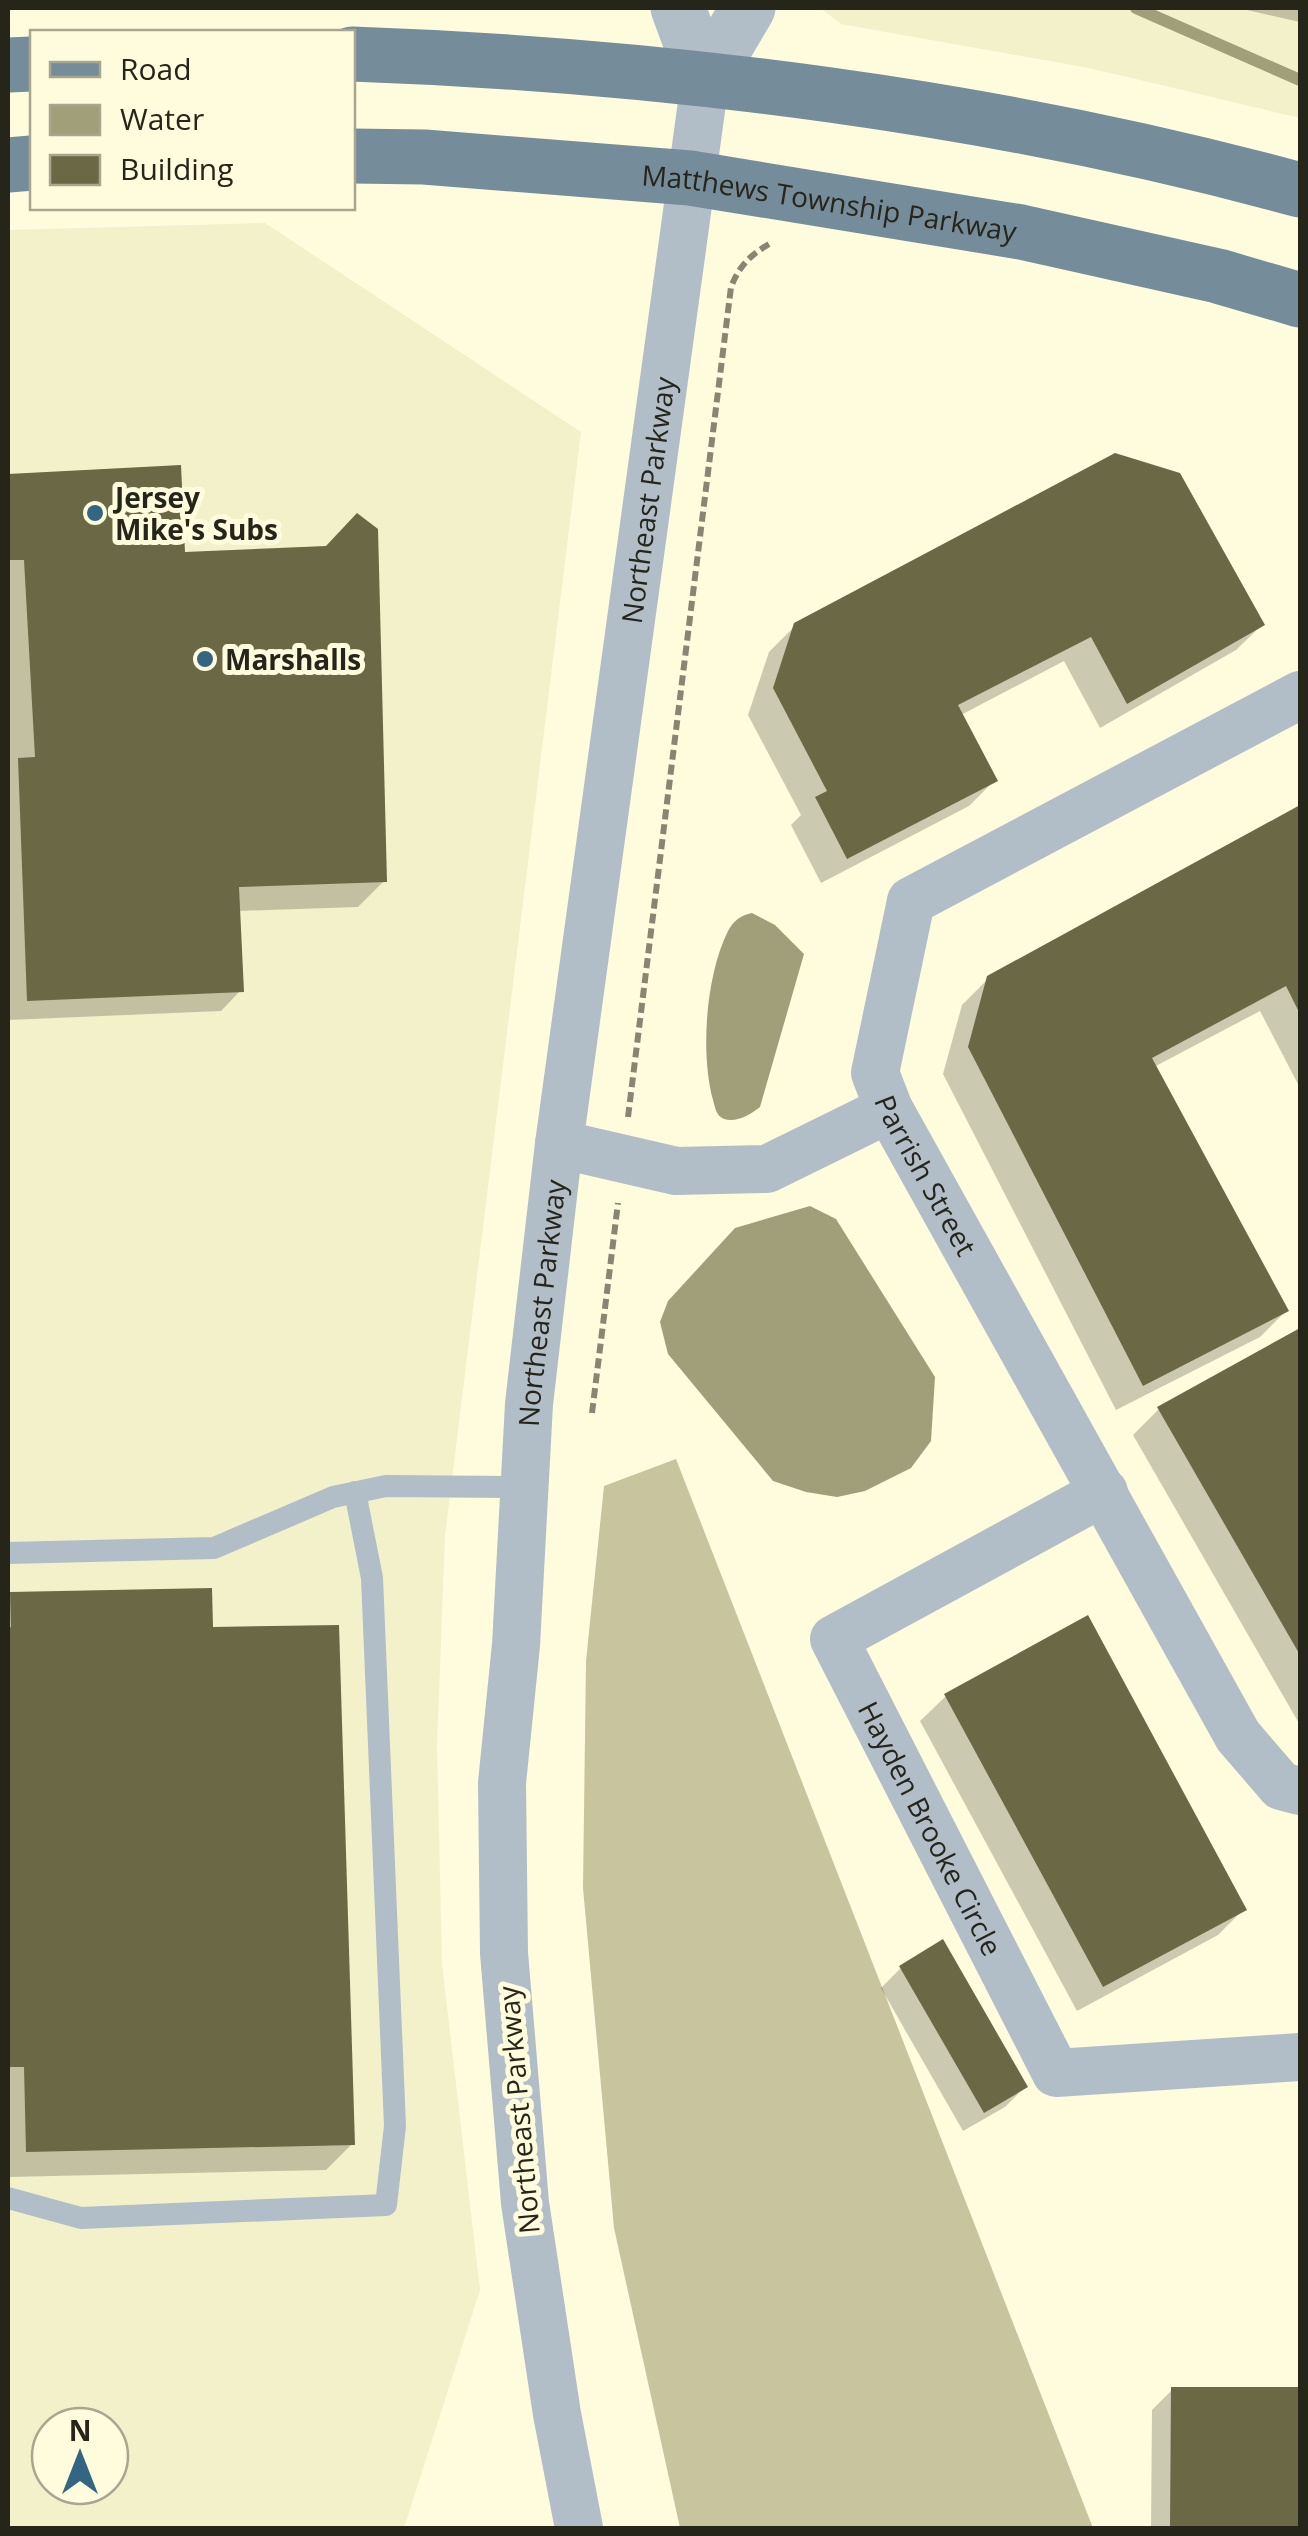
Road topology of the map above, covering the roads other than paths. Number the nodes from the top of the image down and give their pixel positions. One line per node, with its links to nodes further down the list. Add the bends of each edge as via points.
1 (678, 8): 4 (street, Northeast Parkway)
2 (748, 8): 4 (street, Northeast Parkway)
3 (355, 54): 4 (main road)
4 (705, 81): 6 (street, Northeast Parkway); 7 (main road, via 874,101 1048,132)
5 (355, 156): 6 (main road, Matthews Township Parkway)
6 (690, 178): 8 (main road, Matthews Township Parkway, via 1021,232); 11 (street, Northeast Parkway)
7 (1300, 190)
8 (1300, 300)
9 (1300, 695): 10 (street, Parrish Street, via 911,901 875,1074)
10 (890, 1109): 11 (street, via 767,1169 676,1171); 14 (street, Parrish Street)
11 (559, 1144): 12 (street, Northeast Parkway)
12 (524, 1487): 13 (lane, via 386,1486); 19 (street, Northeast Parkway, via 502,1783 504,1953 524,2203)
13 (354, 1492): 15 (lane, via 214,1548); 18 (lane, via 372,1578 395,2126 386,2204 81,2218)
14 (1104, 1492): 16 (street, Parrish Street, via 1238,1736 1282,1786); 17 (street, Hayden Brooke Circle, via 834,1639 1056,2073)
15 (8, 1553)
16 (1300, 1791)
17 (1300, 2057)
18 (8, 2198)
19 (579, 2528)

